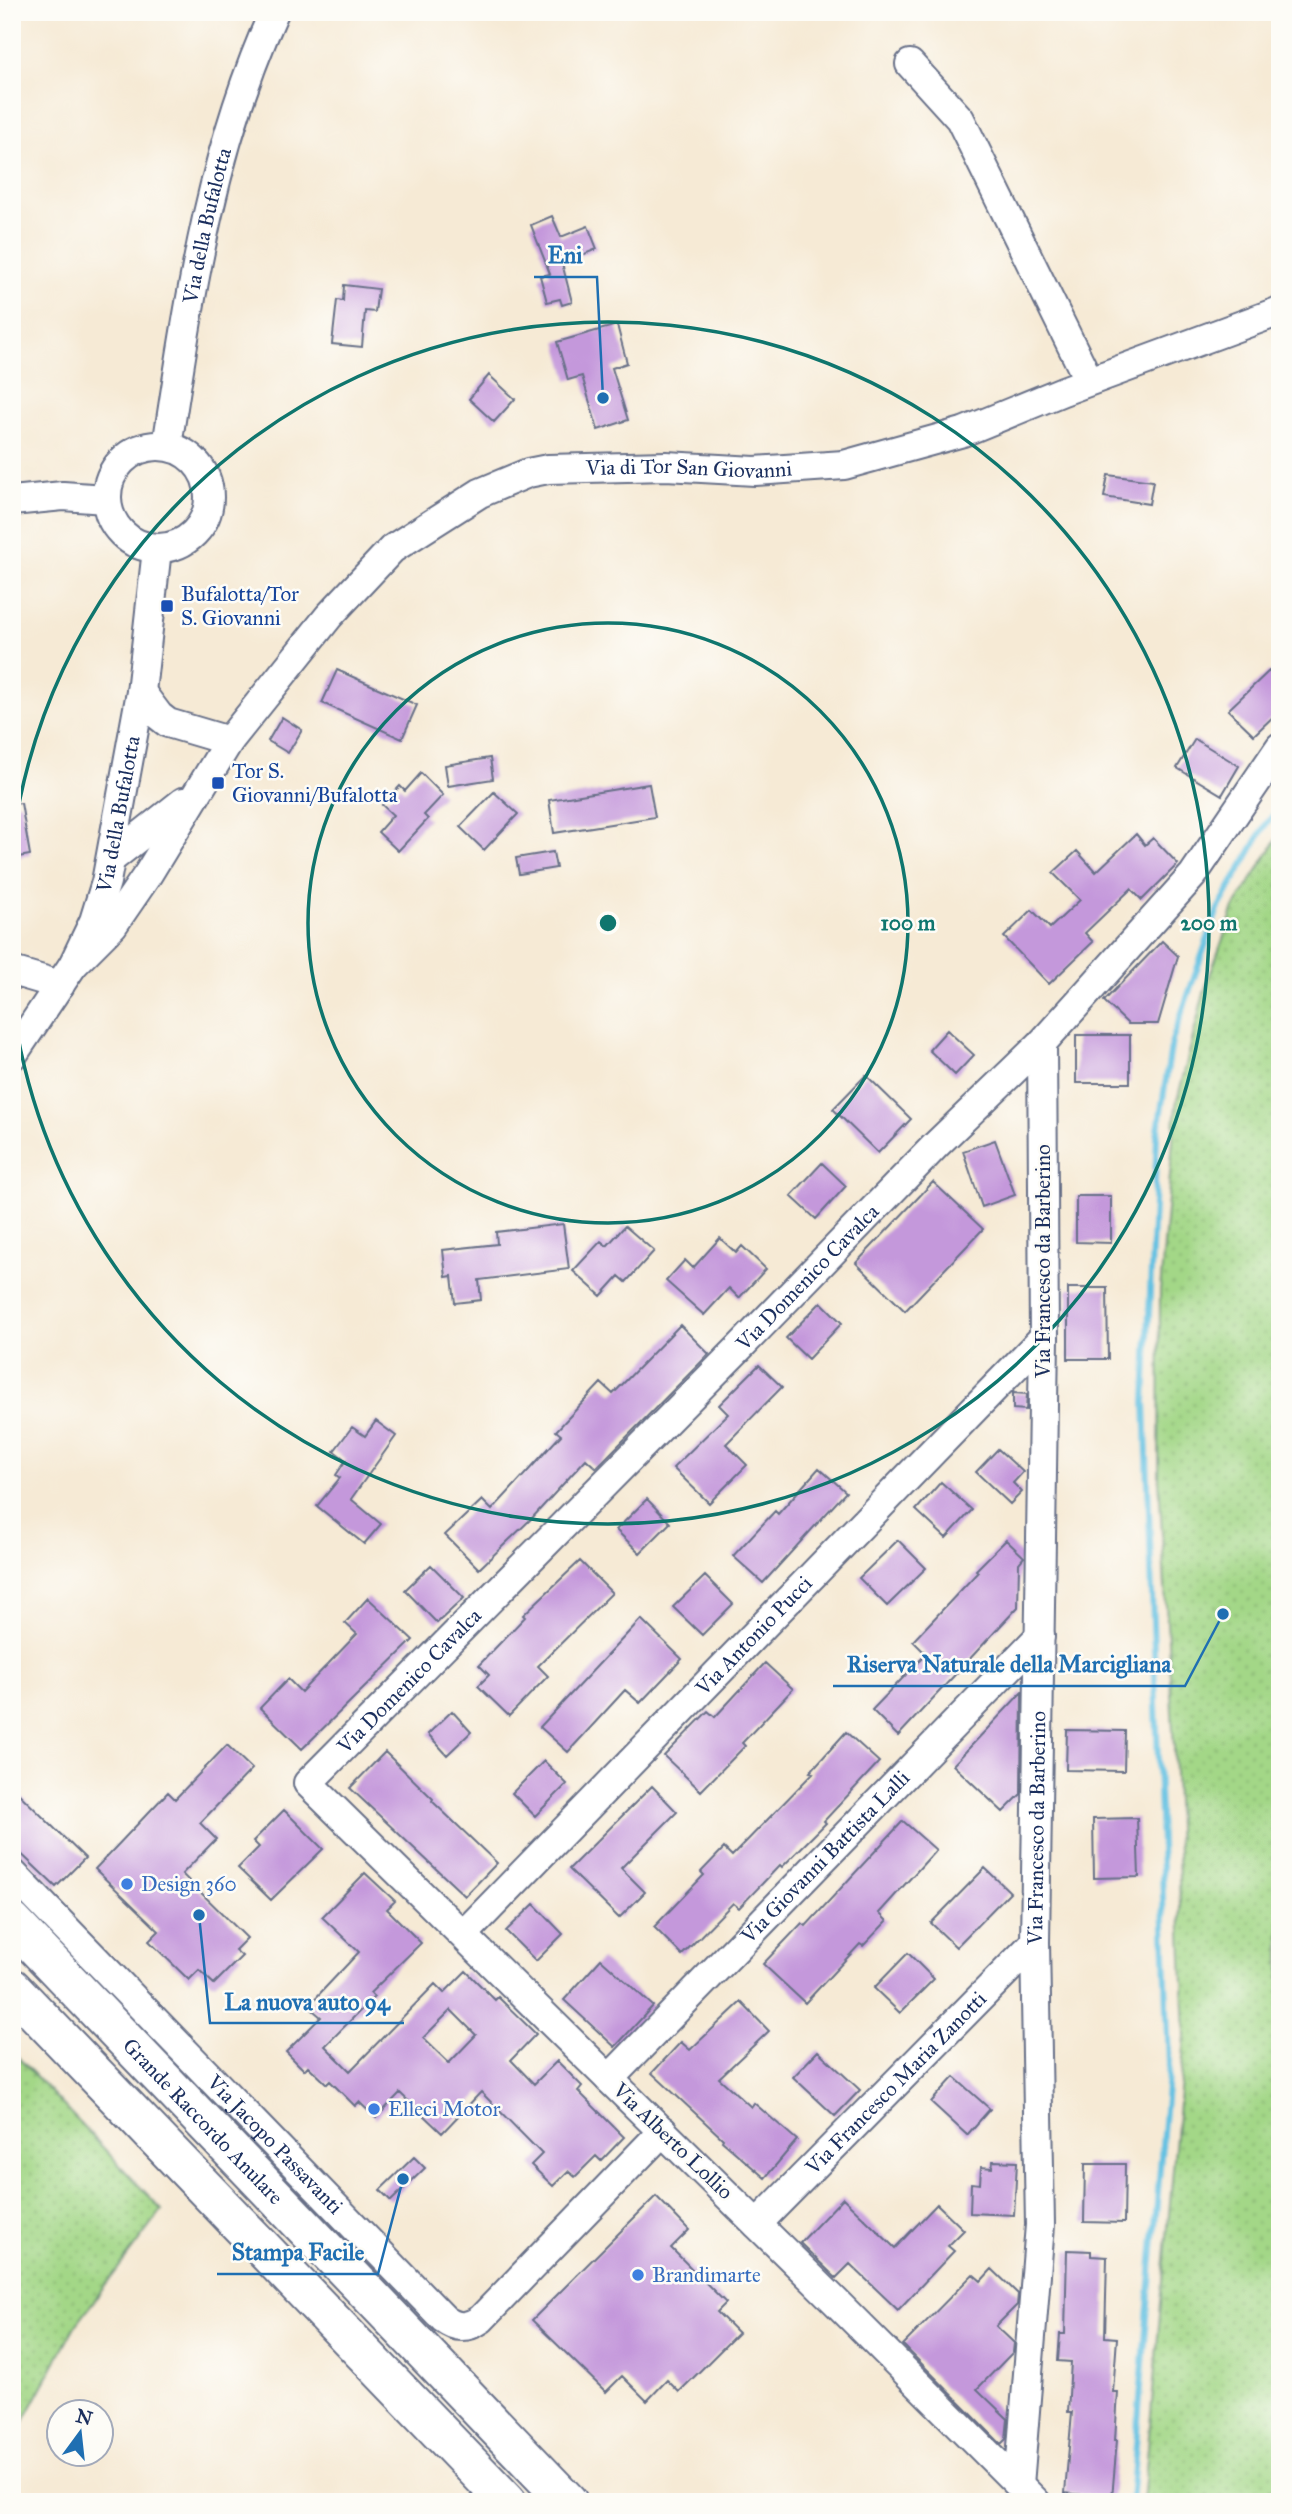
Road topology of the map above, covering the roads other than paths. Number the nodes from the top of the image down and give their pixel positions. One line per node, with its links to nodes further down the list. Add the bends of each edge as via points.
1 (274, 12): 5 (street, Via della Bufalotta, via 233,116 217,172 193,280)
2 (910, 64): 4 (street, via 960,119)
3 (1280, 311): 4 (street, Via di Tor San Giovanni)
4 (1089, 381): 10 (street, Via di Tor San Giovanni, via 963,432 844,465 755,471 666,466 528,472 480,493 391,549 329,616)
5 (167, 446): 6 (street, via 135,450 121,460 111,474); 8 (street, via 195,461 208,483 209,500 207,513 188,538)
6 (106, 499): 7 (street, via 63,496); 8 (street, via 114,524 126,537)
7 (12, 501)
8 (157, 549): 9 (street, Via della Bufalotta)
9 (141, 692): 10 (street, via 168,723); 13 (street, Via della Bufalotta)
10 (229, 741): 12 (street, Via di Tor San Giovanni)
11 (1280, 747): 16 (street, Via Domenico Cavalca, via 1193,875)
12 (203, 783): 13 (street, via 171,814); 15 (street, via 113,925)
13 (111, 859): 15 (street, Via della Bufalotta, via 94,921)
14 (12, 971): 15 (street)
15 (67, 975): 17 (street, Via della Bufalotta)
16 (1042, 1043): 18 (street, Via Francesco da Barberino); 20 (street, Via Domenico Cavalca)
17 (12, 1056)
18 (1044, 1337): 19 (street, Via Francesco da Barberino); 23 (street, Via Antonio Pucci)
19 (1040, 1636): 24 (street, Via Francesco da Barberino); 26 (street, Via Giovanni Battista Lalli)
20 (308, 1783): 23 (street, Via Alberto Lollio)
21 (12, 1873): 27 (street, Via Jacopo Passavanti, via 453,2326 468,2326 481,2319)
22 (12, 1922): 31 (highway, Grande Raccordo Anulare)
23 (464, 1934): 26 (street, Via Alberto Lollio)
24 (1035, 1942): 28 (street, Via Francesco Maria Zanotti); 29 (street, Via Francesco da Barberino, via 1040,2225)
25 (12, 1988): 30 (highway)
26 (609, 2079): 27 (street, Via Alberto Lollio)
27 (663, 2131): 28 (street, Via Alberto Lollio)
28 (757, 2224): 29 (street, Via Alberto Lollio)
29 (1027, 2494)
30 (507, 2502)
31 (568, 2502)

